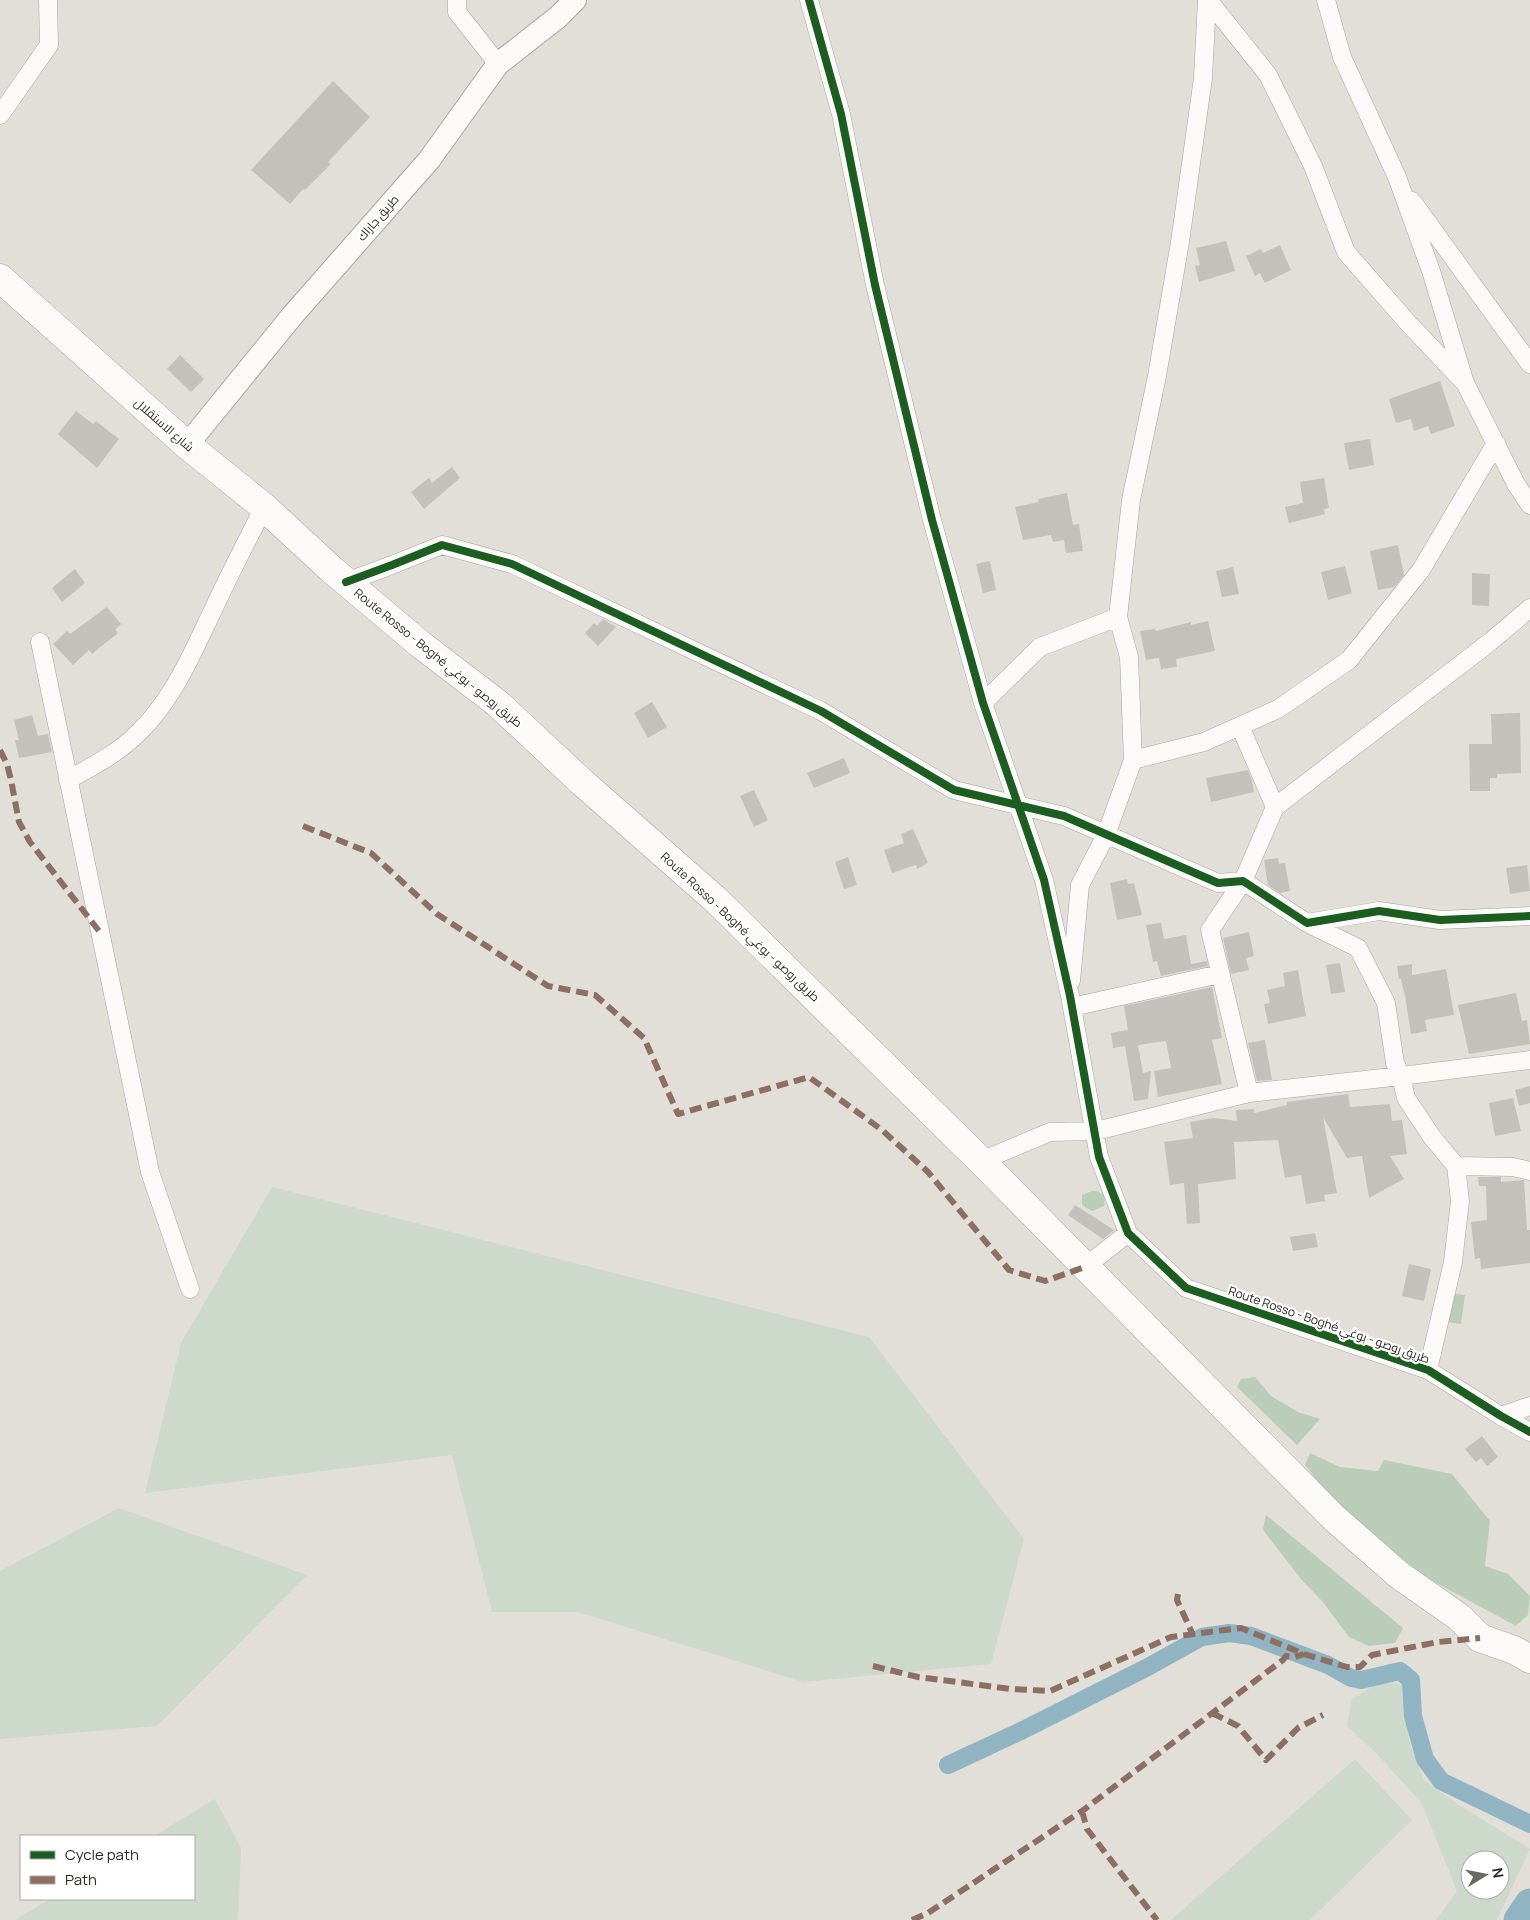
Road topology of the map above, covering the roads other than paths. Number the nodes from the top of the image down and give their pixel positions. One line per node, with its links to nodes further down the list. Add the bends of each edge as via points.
1 (48, 0): 8 (street, via 49,45)
2 (457, 0): 7 (street, via 457,12)
3 (575, 0): 7 (street, طريق جاراك)
4 (809, 0): 21 (street, via 841,114 875,285 932,520)
5 (1207, 0): 12 (street, via 1268,75 1313,166 1346,252); 19 (street, via 1203,78 1180,242 1131,500)
6 (1326, 0): 9 (street, via 1342,56)
7 (498, 64): 14 (street, طريق جاراك, via 429,160 292,316)
8 (0, 115)
9 (1399, 184): 11 (street); 12 (street, via 1431,271)
10 (0, 278): 14 (highway, شارع الاستقلال)
11 (1530, 364)
12 (1465, 383): 13 (street)
13 (1496, 443): 15 (street); 22 (street, via 1421,570 1349,660 1278,709)
14 (187, 445): 16 (highway, شارع الاستقلال)
15 (1530, 505)
16 (264, 507): 17 (highway, شارع الاستقلال); 24 (street, via 192,656 168,696 146,725 125,745)
17 (338, 575): 25 (street, via 392,565 442,545 512,564 821,710 954,790); 37 (highway, Route Rosso - Boghé طريق روصو - بوغي, via 497,703 714,899)
18 (1530, 608): 26 (street)
19 (1118, 617): 21 (street, via 1040,647); 23 (street, via 1129,657)
20 (40, 642): 24 (street)
21 (983, 703): 25 (street)
22 (1240, 726): 23 (street, via 1204,742); 26 (street)
23 (1133, 760): 27 (street)
24 (68, 780): 42 (street, via 150,1172)
25 (1018, 805): 27 (street, via 1064,816); 32 (street, via 1044,880)
26 (1274, 807): 28 (street)
27 (1106, 835): 28 (street, via 1218,882); 32 (street, via 1080,885)
28 (1243, 881): 30 (street); 31 (street, via 1210,930)
29 (1530, 916): 30 (street, via 1440,920 1379,911)
30 (1307, 923): 34 (street, via 1358,948 1386,1003 1395,1063)
31 (1220, 974): 32 (street); 35 (street)
32 (1071, 1001): 36 (street)
33 (1530, 1060): 34 (street)
34 (1401, 1076): 35 (street); 38 (street, via 1406,1098)
35 (1249, 1092): 36 (street)
36 (1096, 1131): 37 (street, via 1050,1132); 40 (street, via 1099,1157)
37 (981, 1161): 41 (highway, Route Rosso - Boghé طريق روصو - بوغي)
38 (1456, 1166): 39 (street, via 1513,1167); 43 (street, via 1460,1201 1453,1262)
39 (1530, 1171)
40 (1128, 1232): 41 (street); 43 (street, Route Rosso - Boghé طريق روصو - بوغي, via 1186,1288)
41 (1085, 1267): 47 (highway, Route Rosso - Boghé طريق روصو - بوغي, via 1334,1518 1399,1575 1459,1617 1480,1638)
42 (190, 1288)
43 (1428, 1370): 45 (street, Route Rosso - Boghé طريق روصو - بوغي)
44 (1530, 1406): 45 (street)
45 (1501, 1416): 46 (street, Route Rosso - Boghé طريق روصو - بوغي)
46 (1530, 1432)
47 (1530, 1659)

